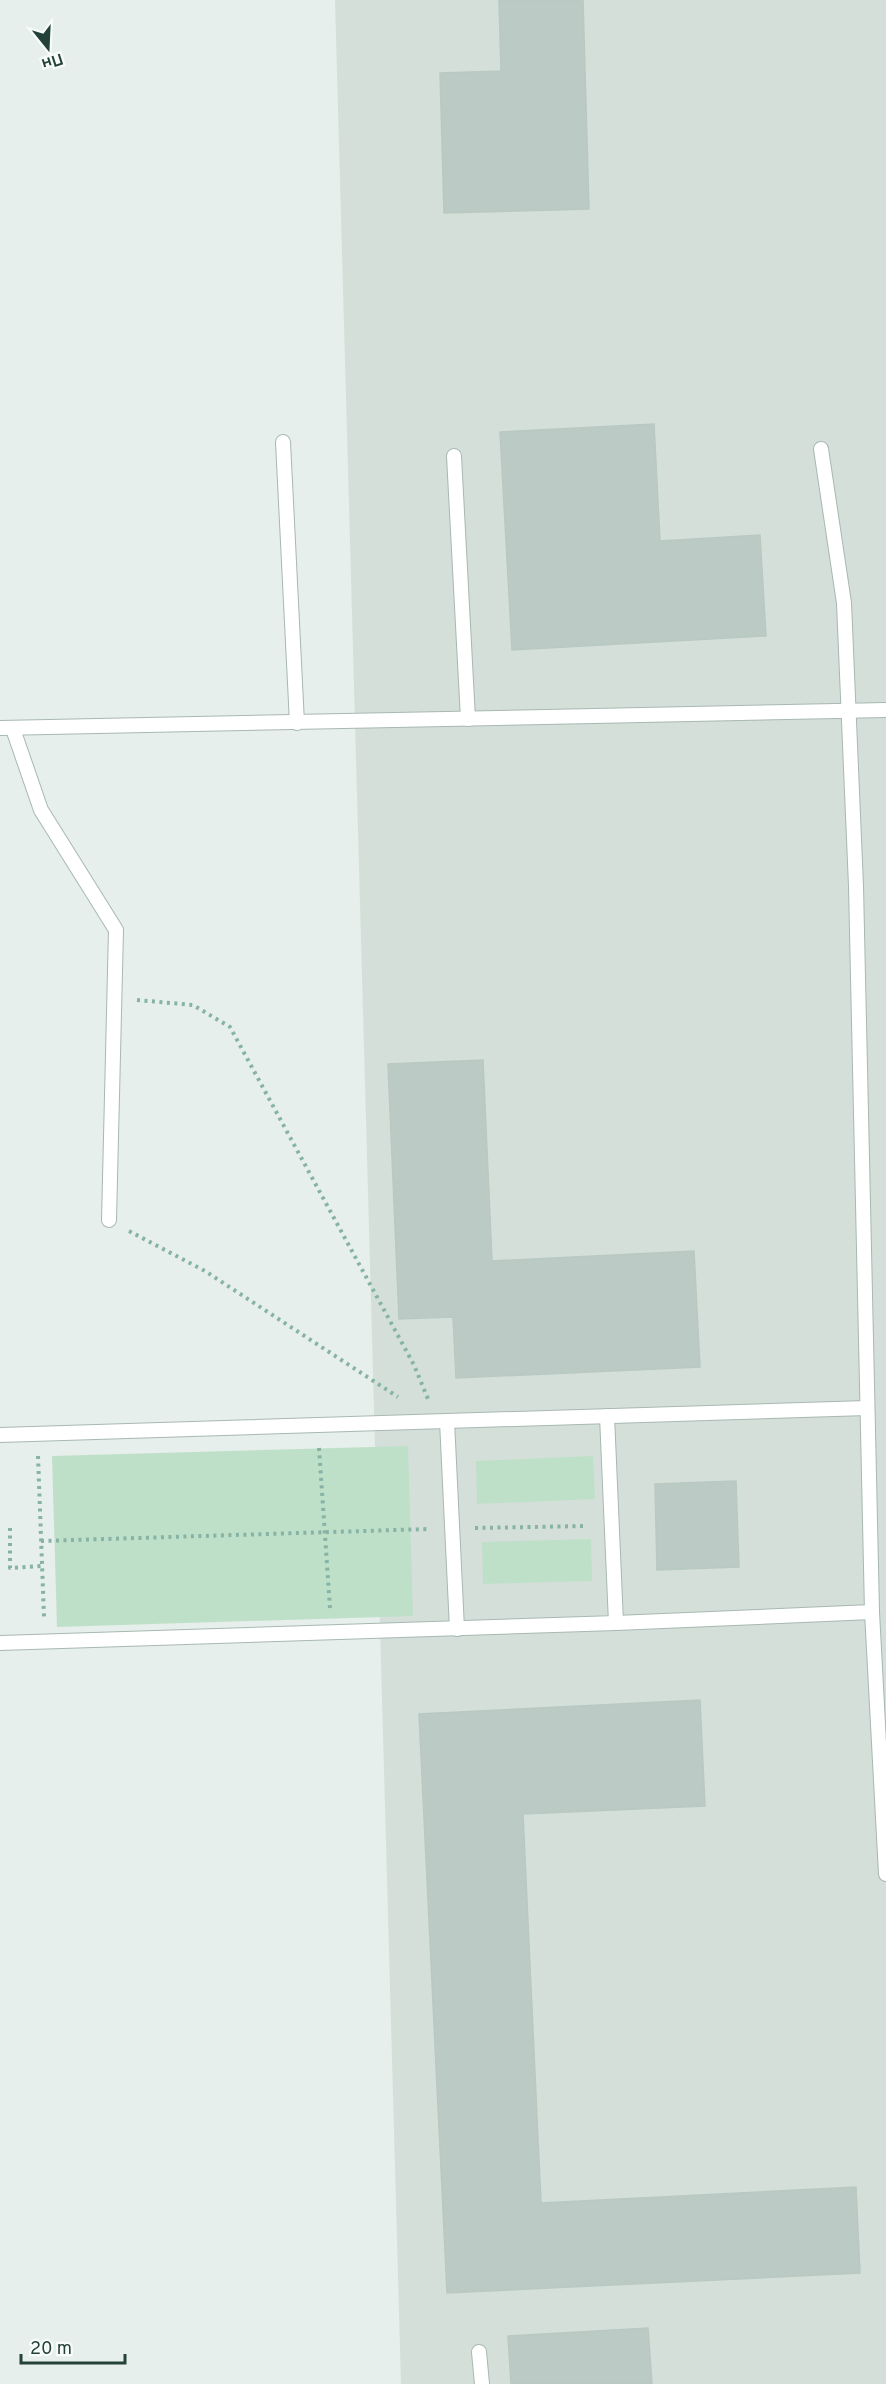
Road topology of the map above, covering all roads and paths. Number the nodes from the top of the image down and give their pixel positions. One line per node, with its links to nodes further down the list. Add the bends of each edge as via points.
1 (283, 442): 7 (lane)
2 (821, 449): 5 (lane, via 844,603)
3 (454, 456): 6 (lane)
4 (886, 710): 5 (lane)
5 (848, 711): 6 (lane); 11 (lane, via 856,885)
6 (468, 719): 7 (lane)
7 (297, 723): 8 (lane)
8 (7, 728): 9 (lane, via 41,810 116,930)
9 (115, 998): 10 (lane); 13 (path, via 194,1005 231,1028)
10 (109, 1220): 13 (path, via 205,1271)
11 (867, 1408): 12 (lane); 23 (lane)
12 (607, 1416): 13 (lane); 17 (lane)
13 (442, 1421): 14 (lane); 19 (lane)
14 (317, 1425): 15 (lane); 20 (path)
15 (37, 1434): 16 (lane); 21 (path)
16 (0, 1436)
17 (612, 1526): 19 (path); 24 (lane)
18 (10, 1528): 22 (path, via 10,1568)
19 (453, 1528): 20 (path); 25 (lane)
20 (325, 1532): 21 (path); 26 (path)
21 (41, 1540): 22 (path)
22 (42, 1566): 27 (path)
23 (872, 1612): 24 (lane); 29 (lane)
24 (616, 1623): 25 (lane)
25 (458, 1629): 26 (lane)
26 (332, 1632): 27 (lane)
27 (44, 1641): 28 (lane)
28 (0, 1642)
29 (886, 1874)
30 (479, 2352): 31 (lane)
31 (482, 2384)

